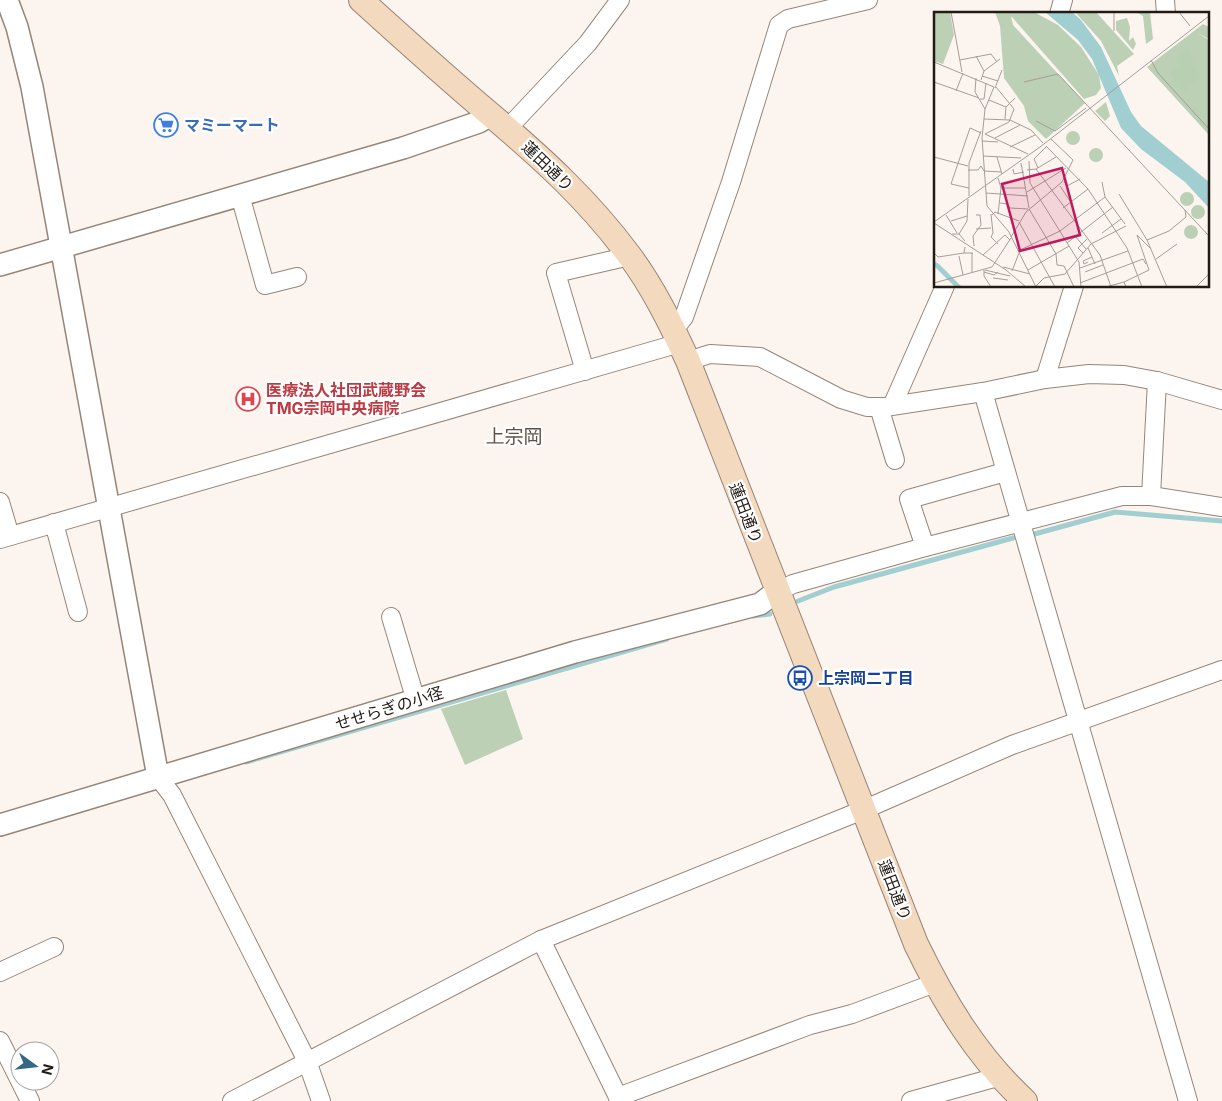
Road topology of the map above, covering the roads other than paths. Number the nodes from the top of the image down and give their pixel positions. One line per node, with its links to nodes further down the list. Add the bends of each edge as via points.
1 (7, 0): 7 (street, via 32,87)
2 (361, 0): 5 (main road, 蓮田通り)
3 (620, 0): 5 (street, via 588,43)
4 (868, 0): 13 (street, via 788,19 779,25 731,182 684,317)
5 (500, 121): 6 (street, via 479,122 403,148); 8 (main road, 蓮田通り, via 572,188)
6 (240, 195): 7 (street); 10 (street, via 266,285)
7 (61, 247): 9 (street); 25 (street)
8 (630, 256): 13 (main road, 蓮田通り); 14 (street, via 556,273)
9 (0, 265)
10 (297, 277)
11 (944, 288): 19 (street)
12 (1073, 288): 15 (street)
13 (680, 345): 14 (street); 19 (street, via 710,354 760,357 841,399 867,407); 30 (main road, 蓮田通り)
14 (585, 371): 25 (street)
15 (1045, 379): 16 (street, via 1088,374 1124,375); 17 (street)
16 (1157, 381): 18 (street); 22 (street)
17 (983, 392): 19 (street); 21 (street)
18 (1222, 400)
19 (886, 405): 20 (street)
20 (895, 460)
21 (1006, 472): 26 (street); 29 (street, via 909,499)
22 (1151, 496): 24 (street); 26 (street, via 1122,496)
23 (0, 502): 28 (street)
24 (1222, 507)
25 (100, 510): 27 (street); 36 (street)
26 (1020, 521): 29 (street); 35 (street)
27 (54, 523): 28 (street); 31 (street)
28 (5, 537)
29 (925, 547): 30 (street, via 793,584)
30 (776, 592): 34 (street, せせらぎの小径, via 760,604 575,652); 37 (main road, 蓮田通り)
31 (78, 612)
32 (391, 617): 34 (street)
33 (1222, 670): 35 (street)
34 (416, 700): 36 (street, せせらぎの小径)
35 (1077, 723): 37 (street, via 1012,745); 52 (street)
36 (158, 778): 38 (street, せせらぎの小径); 44 (street, via 172,795)
37 (863, 810): 39 (street); 42 (main road, 蓮田通り, via 916,944)
38 (0, 825)
39 (541, 940): 44 (street); 46 (street)
40 (54, 947): 41 (street)
41 (0, 972)
42 (935, 983): 45 (main road, 蓮田通り, via 948,1008); 46 (street, via 852,1014 810,1025)
43 (0, 1041): 47 (street)
44 (307, 1061): 48 (street); 49 (street)
45 (1001, 1076): 50 (street); 51 (main road, 蓮田通り)
46 (619, 1099)
47 (30, 1101)
48 (232, 1101)
49 (321, 1101)
50 (911, 1101)
51 (1025, 1101)
52 (1188, 1101)

